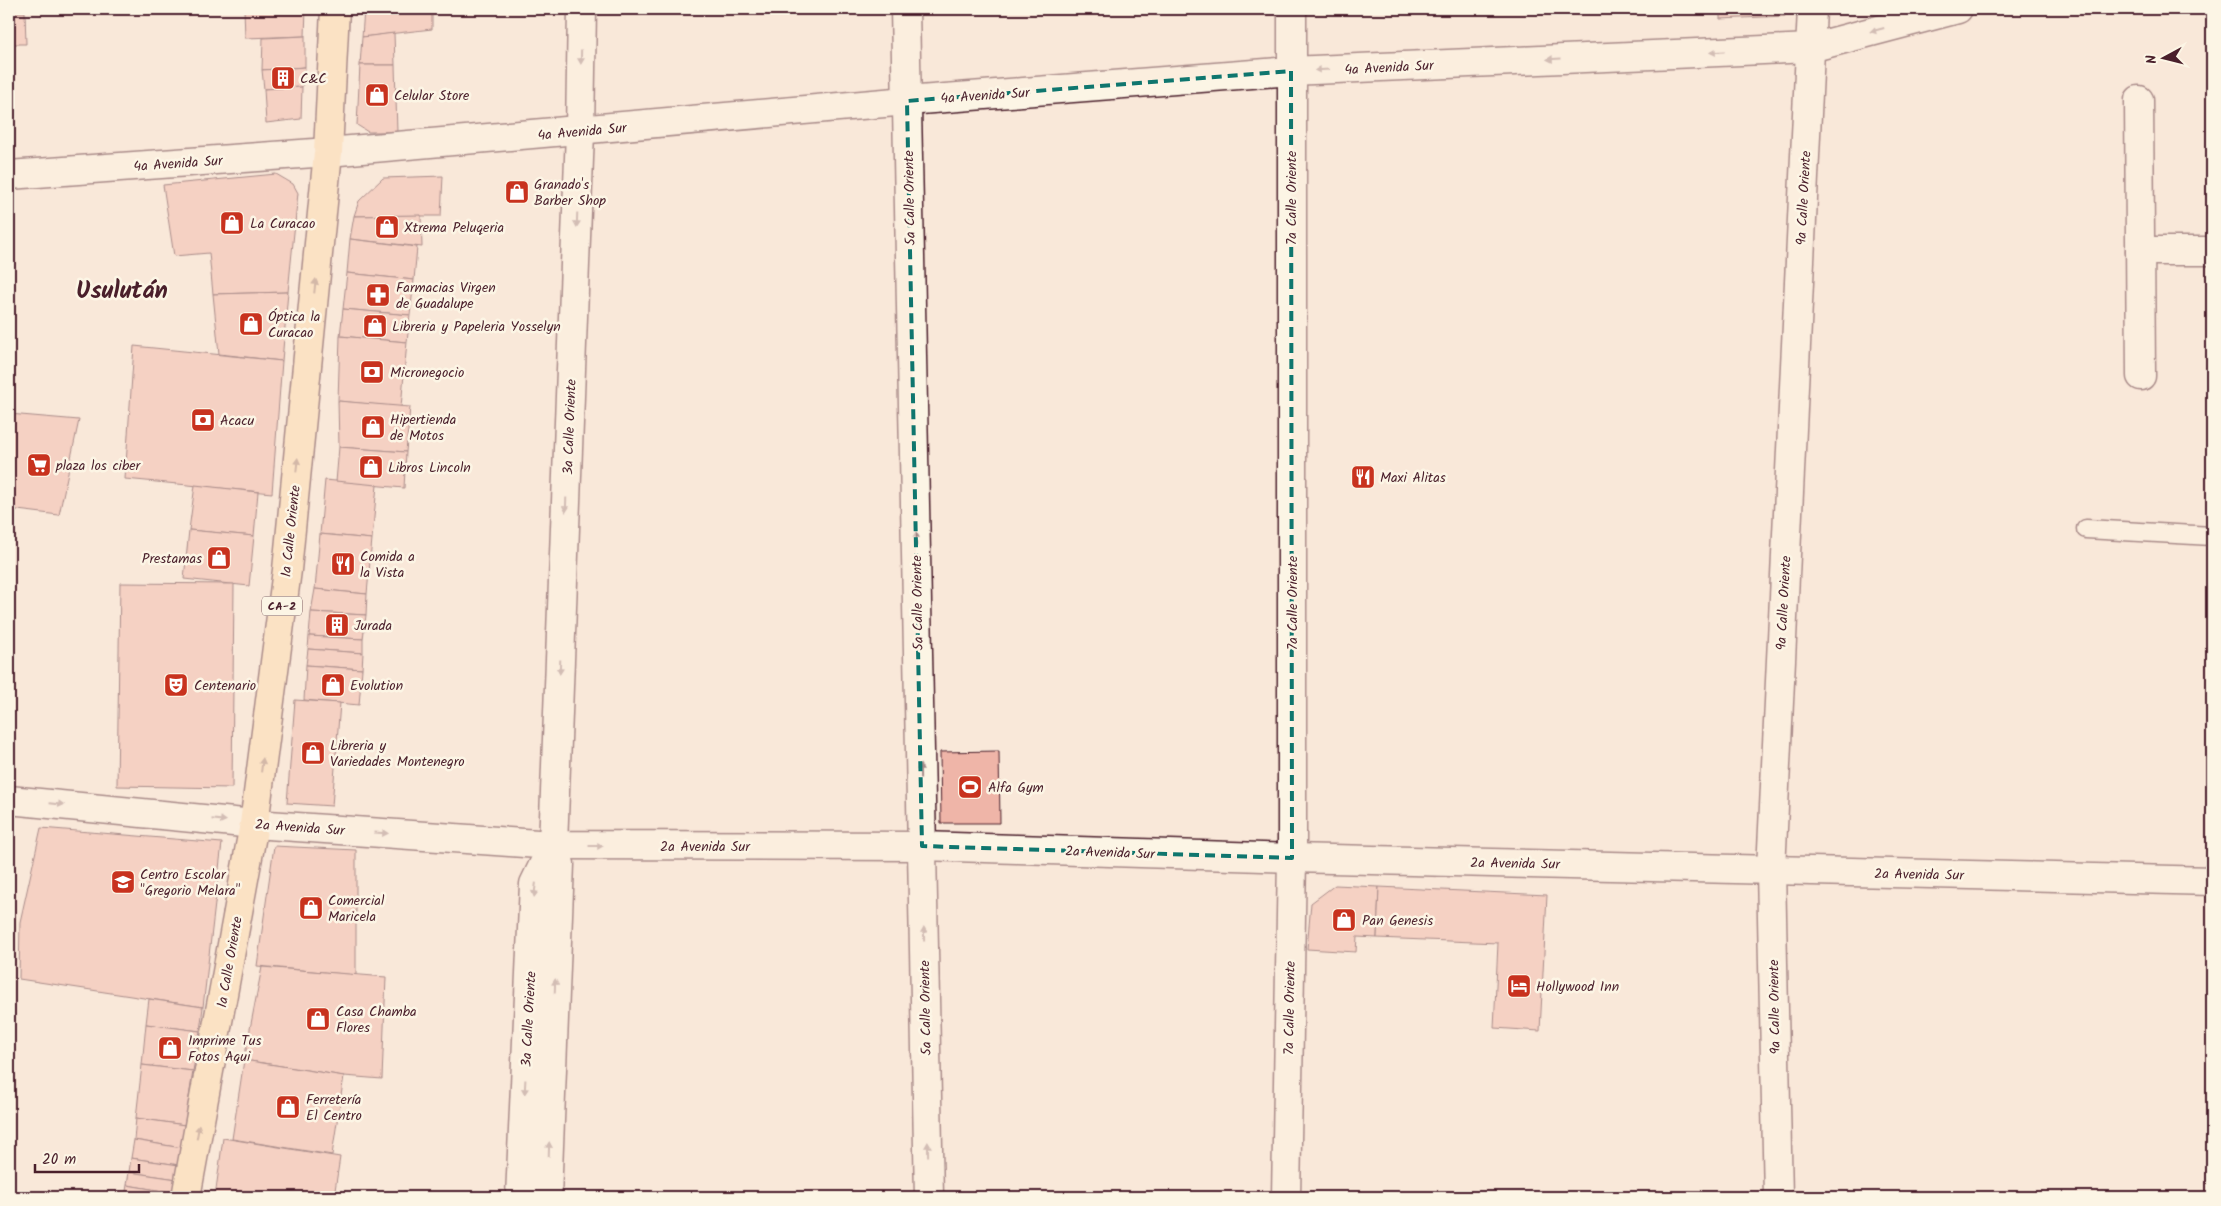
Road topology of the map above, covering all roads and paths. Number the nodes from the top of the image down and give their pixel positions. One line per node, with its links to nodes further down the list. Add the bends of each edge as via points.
1 (335, 9): 12 (main road, 1a Calle Oriente / CA-2)
2 (582, 9): 11 (street, 3a Calle Oriente, one-way to 11)
3 (905, 9): 10 (street, 5a Calle Oriente)
4 (1292, 9): 8 (street, 7a Calle Oriente)
5 (1812, 9): 7 (street, 9a Calle Oriente)
6 (1958, 9): 7 (street, 4a Avenida Sur, one-way to 7)
7 (1810, 48): 8 (street, 4a Avenida Sur, one-way to 8); 24 (street, 9a Calle Oriente)
8 (1291, 71): 10 (street, 4a Avenida Sur); 23 (street, 7a Calle Oriente)
9 (2140, 100): 14 (street)
10 (907, 101): 11 (street, 4a Avenida Sur); 22 (street, 5a Calle Oriente, one-way to 10)
11 (580, 132): 12 (street, 4a Avenida Sur); 21 (street, 3a Calle Oriente, one-way to 21)
12 (328, 152): 13 (street, 4a Avenida Sur); 20 (main road, 1a Calle Oriente / CA-2, one-way to 12, via 287,570)
13 (9, 175)
14 (2140, 251): 15 (street); 16 (street)
15 (2212, 251)
16 (2141, 376)
17 (2086, 529): 18 (lane)
18 (2212, 536)
19 (9, 800): 20 (street, 2a Avenida Sur, one-way to 20)
20 (254, 824): 21 (street, 2a Avenida Sur, one-way to 21); 26 (main road, 1a Calle Oriente / CA-2, one-way to 20)
21 (553, 846): 22 (street, 2a Avenida Sur, one-way to 22); 27 (street, 3a Calle Oriente, one-way to 27, via 534,884); 28 (street, 3a Calle Oriente, one-way to 21, via 560,864)
22 (922, 846): 23 (street, 2a Avenida Sur); 29 (street, 5a Calle Oriente, one-way to 22)
23 (1292, 858): 24 (street, 2a Avenida Sur); 30 (street, 7a Calle Oriente)
24 (1770, 870): 25 (street, 2a Avenida Sur); 31 (street, 9a Calle Oriente)
25 (2212, 881)
26 (186, 1197)
27 (520, 1197)
28 (547, 1197)
29 (929, 1197)
30 (1286, 1197)
31 (1778, 1197)

